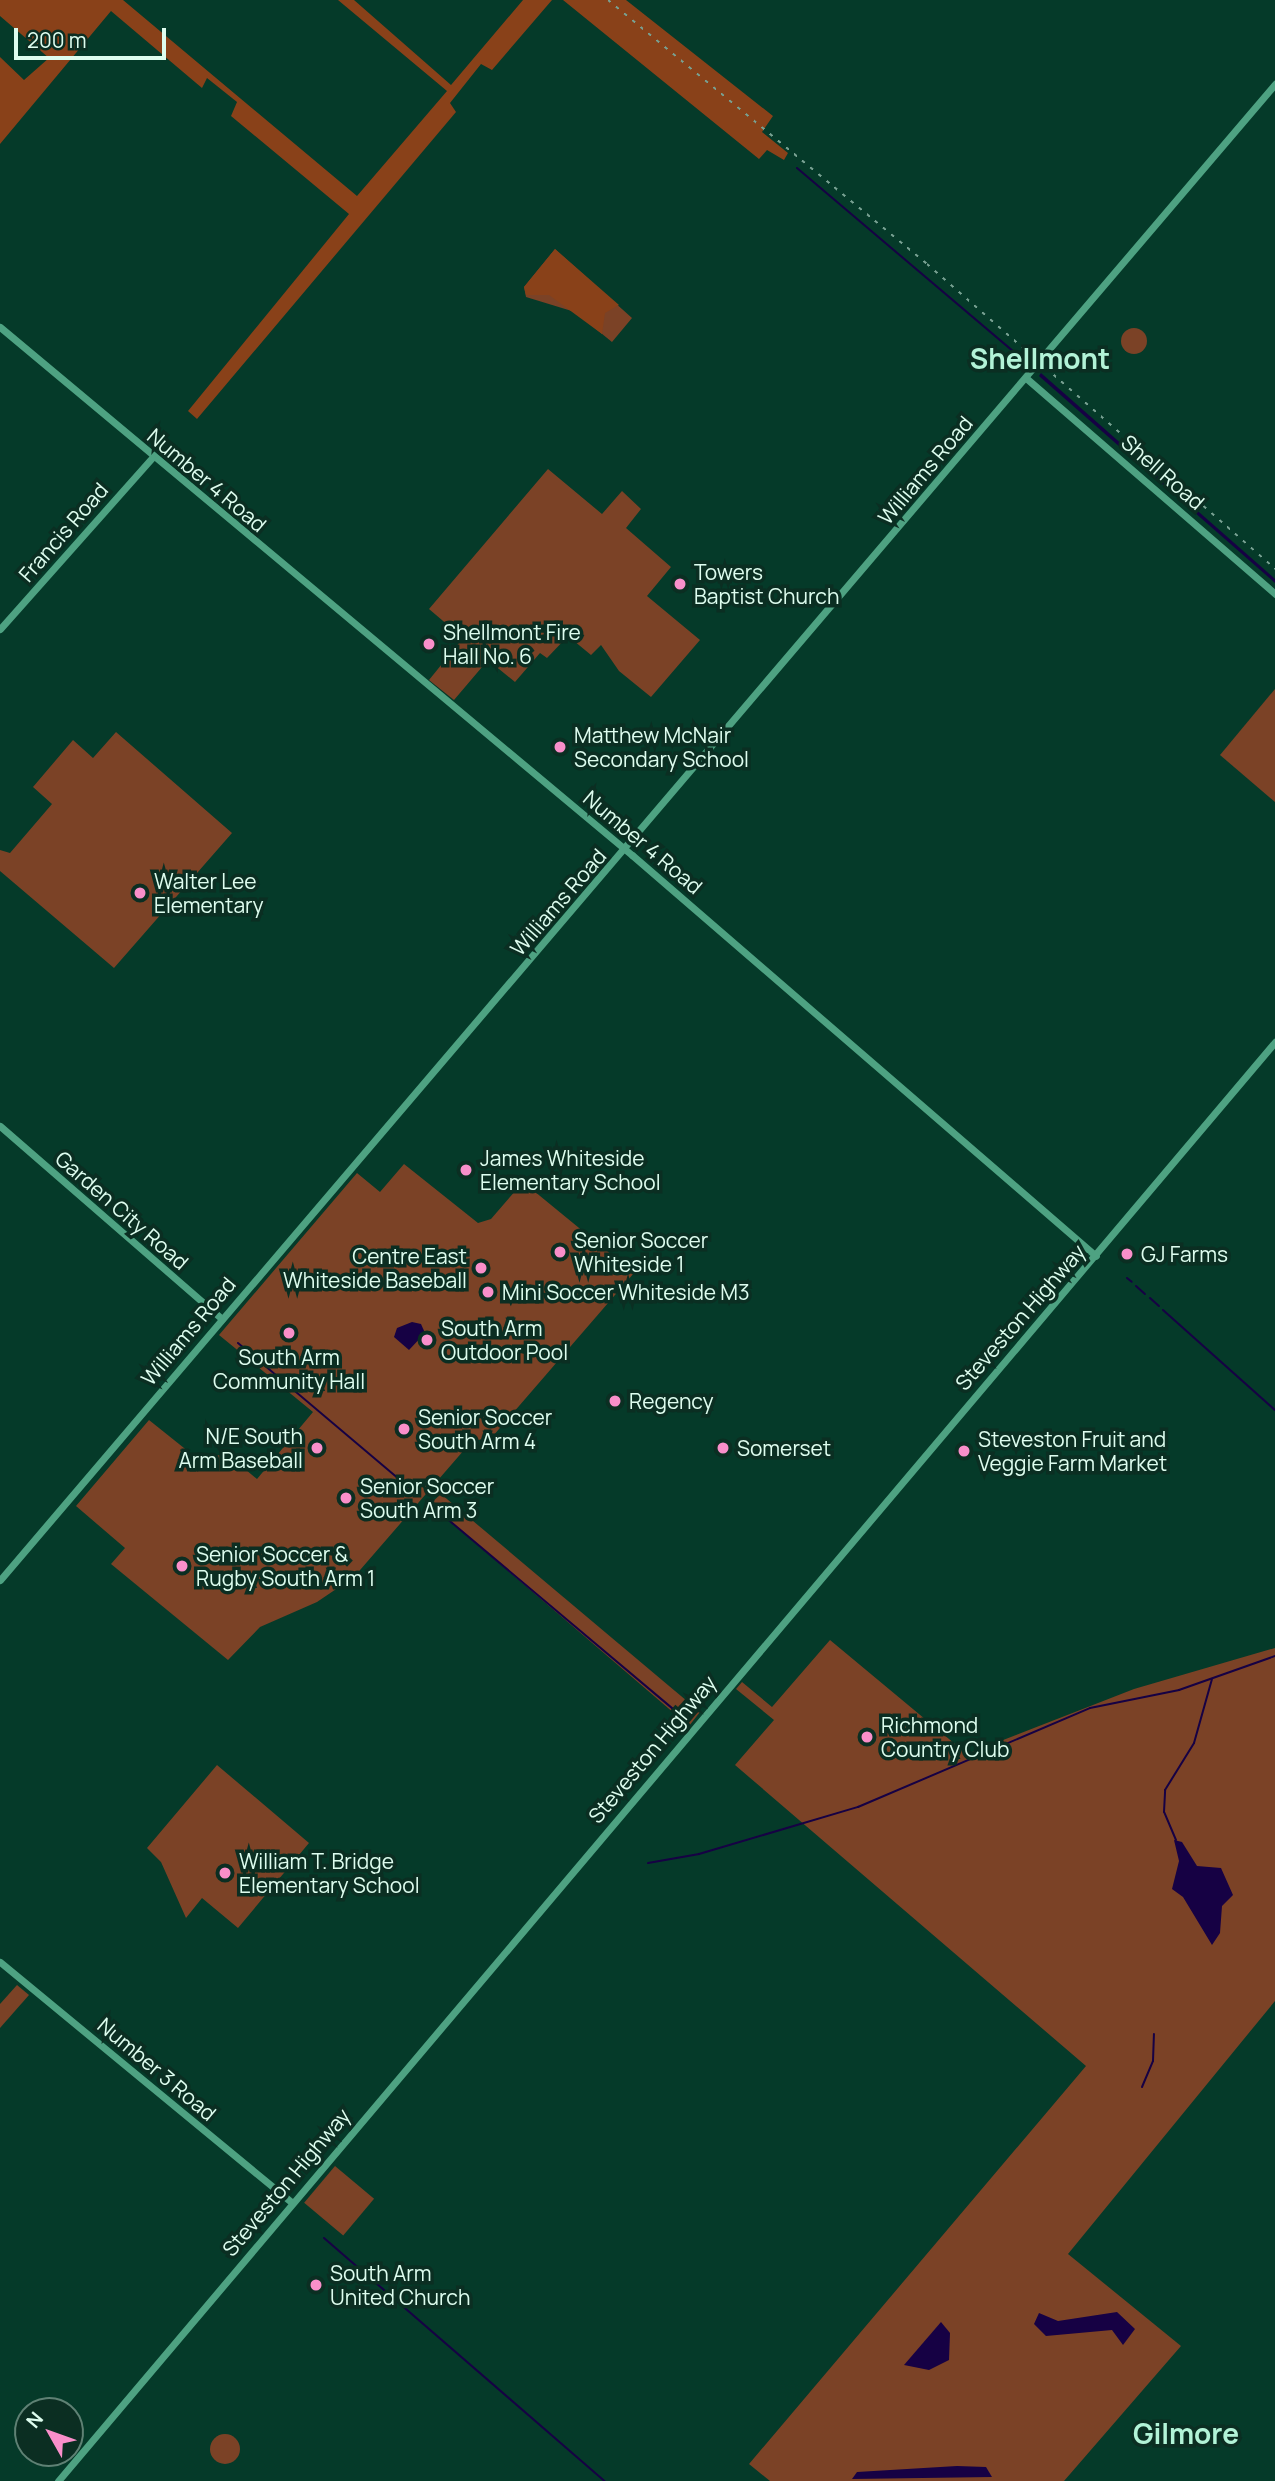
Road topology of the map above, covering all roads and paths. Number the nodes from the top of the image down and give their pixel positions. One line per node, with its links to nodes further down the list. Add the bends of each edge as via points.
1 (1275, 84): 3 (main road, Williams Road)
2 (0, 327): 4 (main road, Number 4 Road)
3 (1026, 378): 5 (main road, Shell Road); 7 (main road, Williams Road)
4 (152, 458): 6 (main road, Francis Road); 7 (main road, Number 4 Road)
5 (1275, 594)
6 (0, 629)
7 (626, 850): 10 (main road, Number 4 Road); 11 (main road, Williams Road)
8 (1275, 1042): 10 (main road, Steveston Highway)
9 (0, 1126): 11 (main road, Garden City Road)
10 (1096, 1256): 14 (main road, Steveston Highway)
11 (222, 1319): 12 (main road, Williams Road)
12 (0, 1580)
13 (0, 1962): 14 (main road, Number 3 Road)
14 (292, 2203): 15 (main road, Steveston Highway)
15 (58, 2481)

